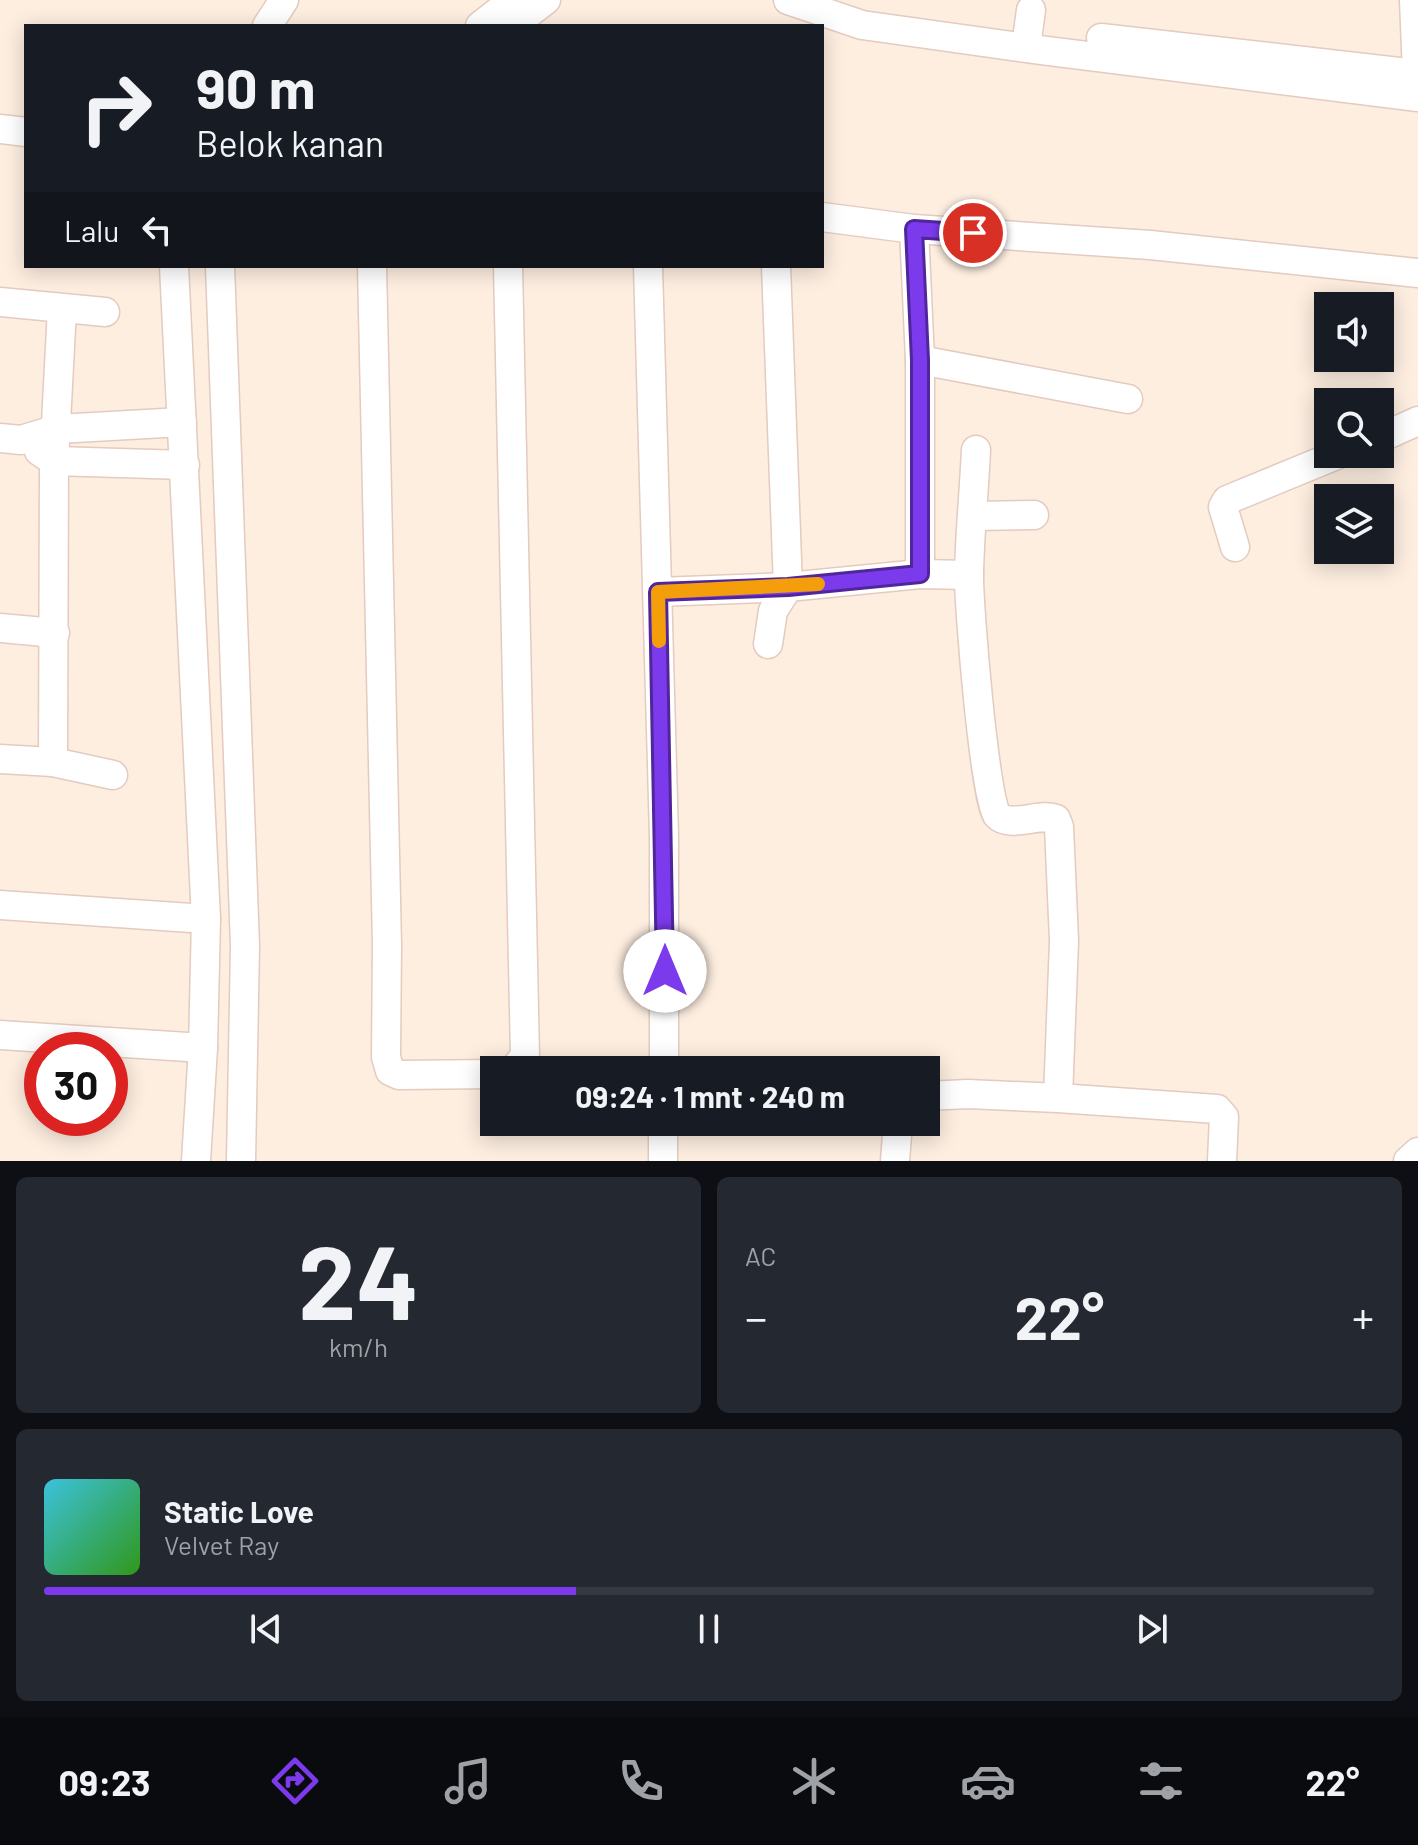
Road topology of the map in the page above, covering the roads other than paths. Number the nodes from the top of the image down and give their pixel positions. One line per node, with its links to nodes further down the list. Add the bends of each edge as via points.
1 (284, 0): 8 (street)
2 (513, 0): 9 (street)
3 (546, 0): 10 (street)
4 (788, 0): 7 (street, via 862,25)
5 (843, 0): 7 (street, via 897,15)
6 (1414, 0): 11 (street)
7 (1030, 18): 11 (street)
8 (269, 24)
9 (483, 24)
10 (515, 24)
11 (1418, 82)
12 (0, 129): 13 (street)
13 (24, 132)
14 (0, 147): 15 (street)
15 (24, 150)
16 (824, 217): 17 (street)
17 (914, 229): 24 (street, via 1150,245); 28 (street)
18 (174, 268): 31 (street)
19 (220, 268): 49 (street)
20 (372, 268): 60 (street, via 386,1057 390,1071 399,1075)
21 (508, 268): 58 (street)
22 (648, 268): 45 (street)
23 (776, 268): 44 (street)
24 (1418, 273)
25 (0, 302): 26 (street)
26 (62, 309): 27 (street); 32 (street)
27 (105, 312)
28 (920, 360): 29 (street); 42 (street)
29 (1128, 399)
30 (1418, 421): 33 (street)
31 (182, 422): 32 (street); 38 (street)
32 (57, 429): 34 (street); 36 (street)
33 (1394, 432)
34 (11, 439): 36 (street)
35 (976, 450): 40 (street)
36 (54, 461): 38 (street); 47 (street)
37 (1314, 464): 41 (street, via 1227,500 1223,507)
38 (185, 465): 50 (street)
39 (1034, 515): 40 (street)
40 (973, 516): 43 (street)
41 (1235, 547)
42 (920, 574): 43 (street); 44 (street)
43 (969, 575): 62 (street, via 994,809 1010,820 1050,816 1059,827 1064,941)
44 (788, 587): 45 (street); 48 (street, via 773,611)
45 (658, 592): 59 (street)
46 (0, 628): 47 (street)
47 (55, 633): 52 (street)
48 (768, 644)
49 (235, 682): 50 (street); 67 (street, via 245,946)
50 (194, 684): 55 (street)
51 (0, 759): 52 (street)
52 (53, 762): 53 (street)
53 (113, 775)
54 (0, 905): 55 (street)
55 (206, 919): 57 (street)
56 (0, 1035): 57 (street)
57 (203, 1048): 66 (street)
58 (525, 1056)
59 (664, 1056)
60 (480, 1074)
61 (940, 1095): 62 (street)
62 (1058, 1098): 70 (street, via 1221,1110)
63 (663, 1136): 68 (street)
64 (897, 1136): 69 (street)
65 (1418, 1152): 71 (street)
66 (196, 1161)
67 (241, 1161)
68 (663, 1161)
69 (895, 1161)
70 (1222, 1161)
71 (1408, 1161)

